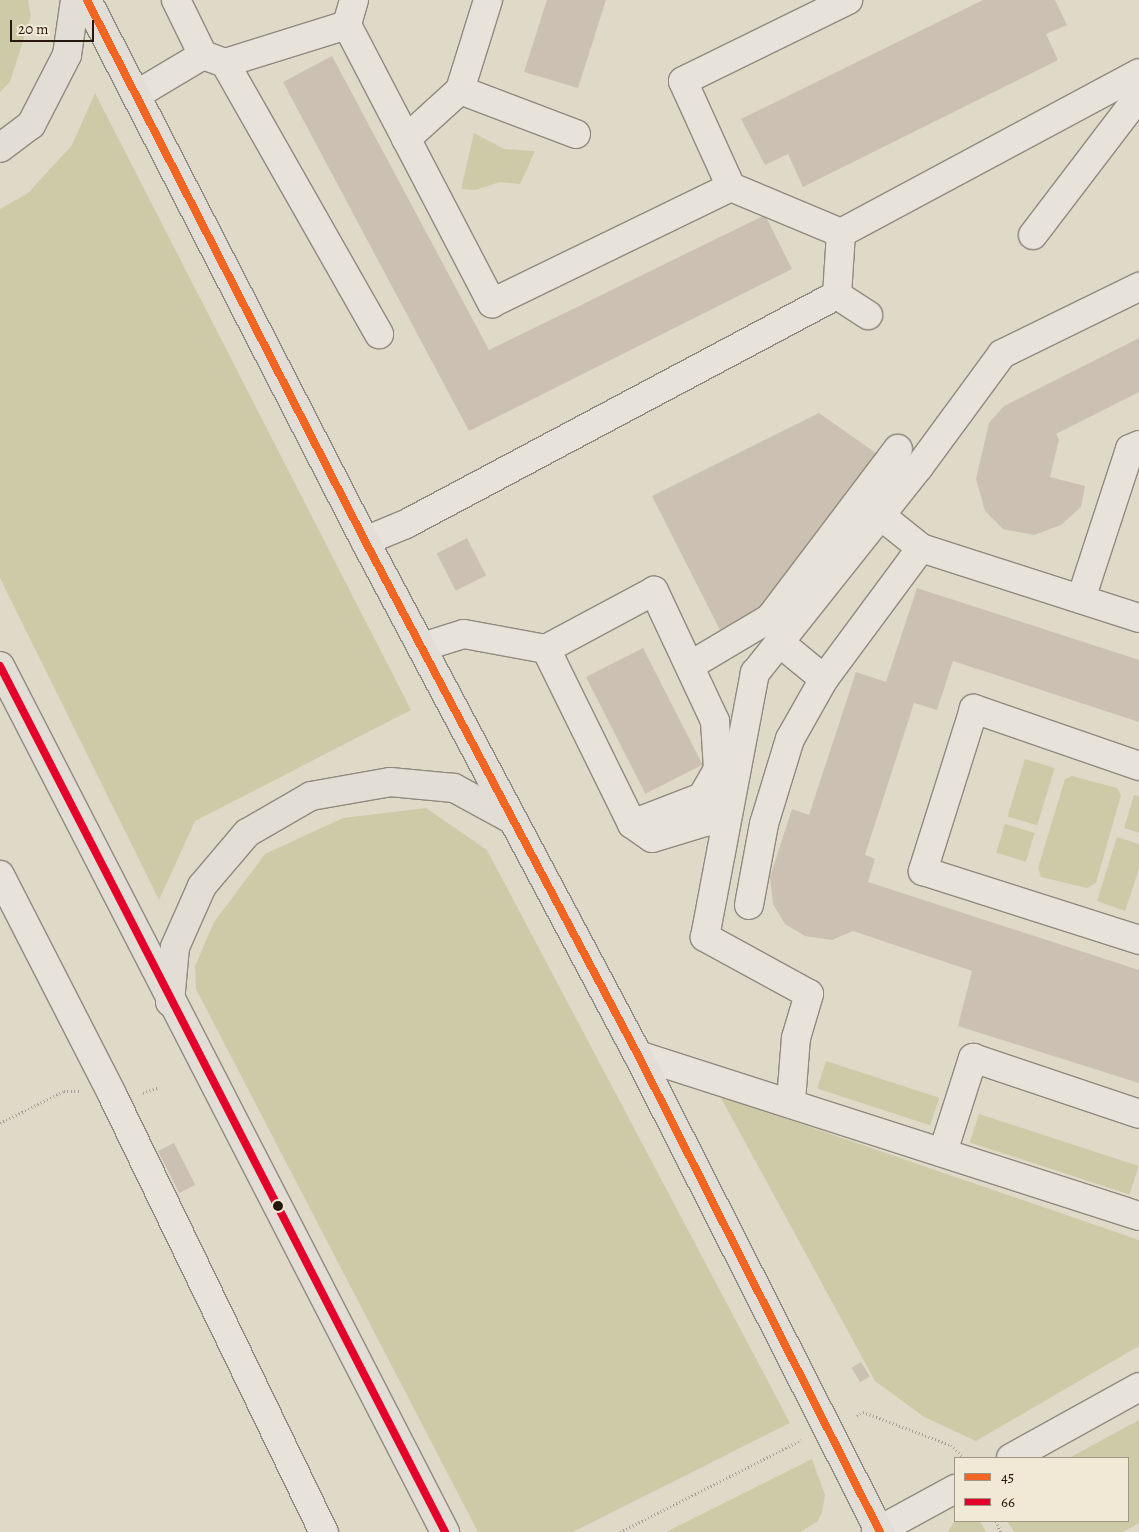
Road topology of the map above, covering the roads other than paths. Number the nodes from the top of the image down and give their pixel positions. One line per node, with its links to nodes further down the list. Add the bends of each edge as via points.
1 (75, 0): 14 (main road, via 67,55 31,126)
2 (87, 0): 10 (main road)
3 (176, 0): 7 (street)
4 (488, 0): 9 (street)
5 (848, 0): 15 (street, via 683,81)
6 (350, 12): 7 (street); 13 (street)
7 (214, 59): 10 (street); 21 (street)
8 (1139, 73): 16 (street)
9 (460, 90): 12 (street); 13 (street)
10 (136, 95): 25 (main road)
11 (1139, 96): 17 (street)
12 (576, 134)
13 (406, 139): 15 (street, via 492,303)
14 (0, 148)
15 (731, 187): 16 (street)
16 (841, 233): 19 (street)
17 (1034, 235)
18 (1139, 287): 24 (street, via 1002,354)
19 (837, 295): 20 (street); 25 (street, via 406,524)
20 (868, 315)
21 (378, 334)
22 (1139, 445): 27 (street, via 1130,449)
23 (898, 449): 32 (street, via 770,618)
24 (880, 515): 26 (street); 29 (street)
25 (365, 541): 30 (main road)
26 (921, 548): 27 (street); 34 (street)
27 (1081, 599): 28 (street)
28 (1139, 618)
29 (779, 642): 34 (street); 37 (street, via 755,673)
30 (422, 647): 31 (street, via 464,634); 36 (main road)
31 (546, 649): 32 (street, via 654,591); 32 (street, via 632,824 702,797 718,769 715,721)
32 (691, 665)
33 (0, 666): 42 (main road)
34 (824, 679): 38 (street, via 790,739)
35 (1139, 766): 41 (street, via 974,709 923,871)
36 (511, 819): 42 (main road, via 454,788 390,782 311,796 247,832 202,886 175,947); 43 (main road)
37 (731, 820): 38 (street); 44 (street, via 705,937 809,994 796,1038)
38 (764, 824): 40 (street)
39 (0, 876): 52 (street, via 111,1092 287,1464)
40 (750, 905)
41 (1139, 940)
42 (170, 1002): 53 (main road)
43 (638, 1055): 44 (street); 51 (main road)
44 (791, 1101): 46 (street)
45 (1139, 1114): 46 (street, via 974,1058)
46 (943, 1152): 47 (street)
47 (1139, 1216)
48 (1139, 1387): 49 (street)
49 (1013, 1457)
50 (954, 1490): 51 (street)
51 (879, 1531)
52 (324, 1532)
53 (445, 1532)

